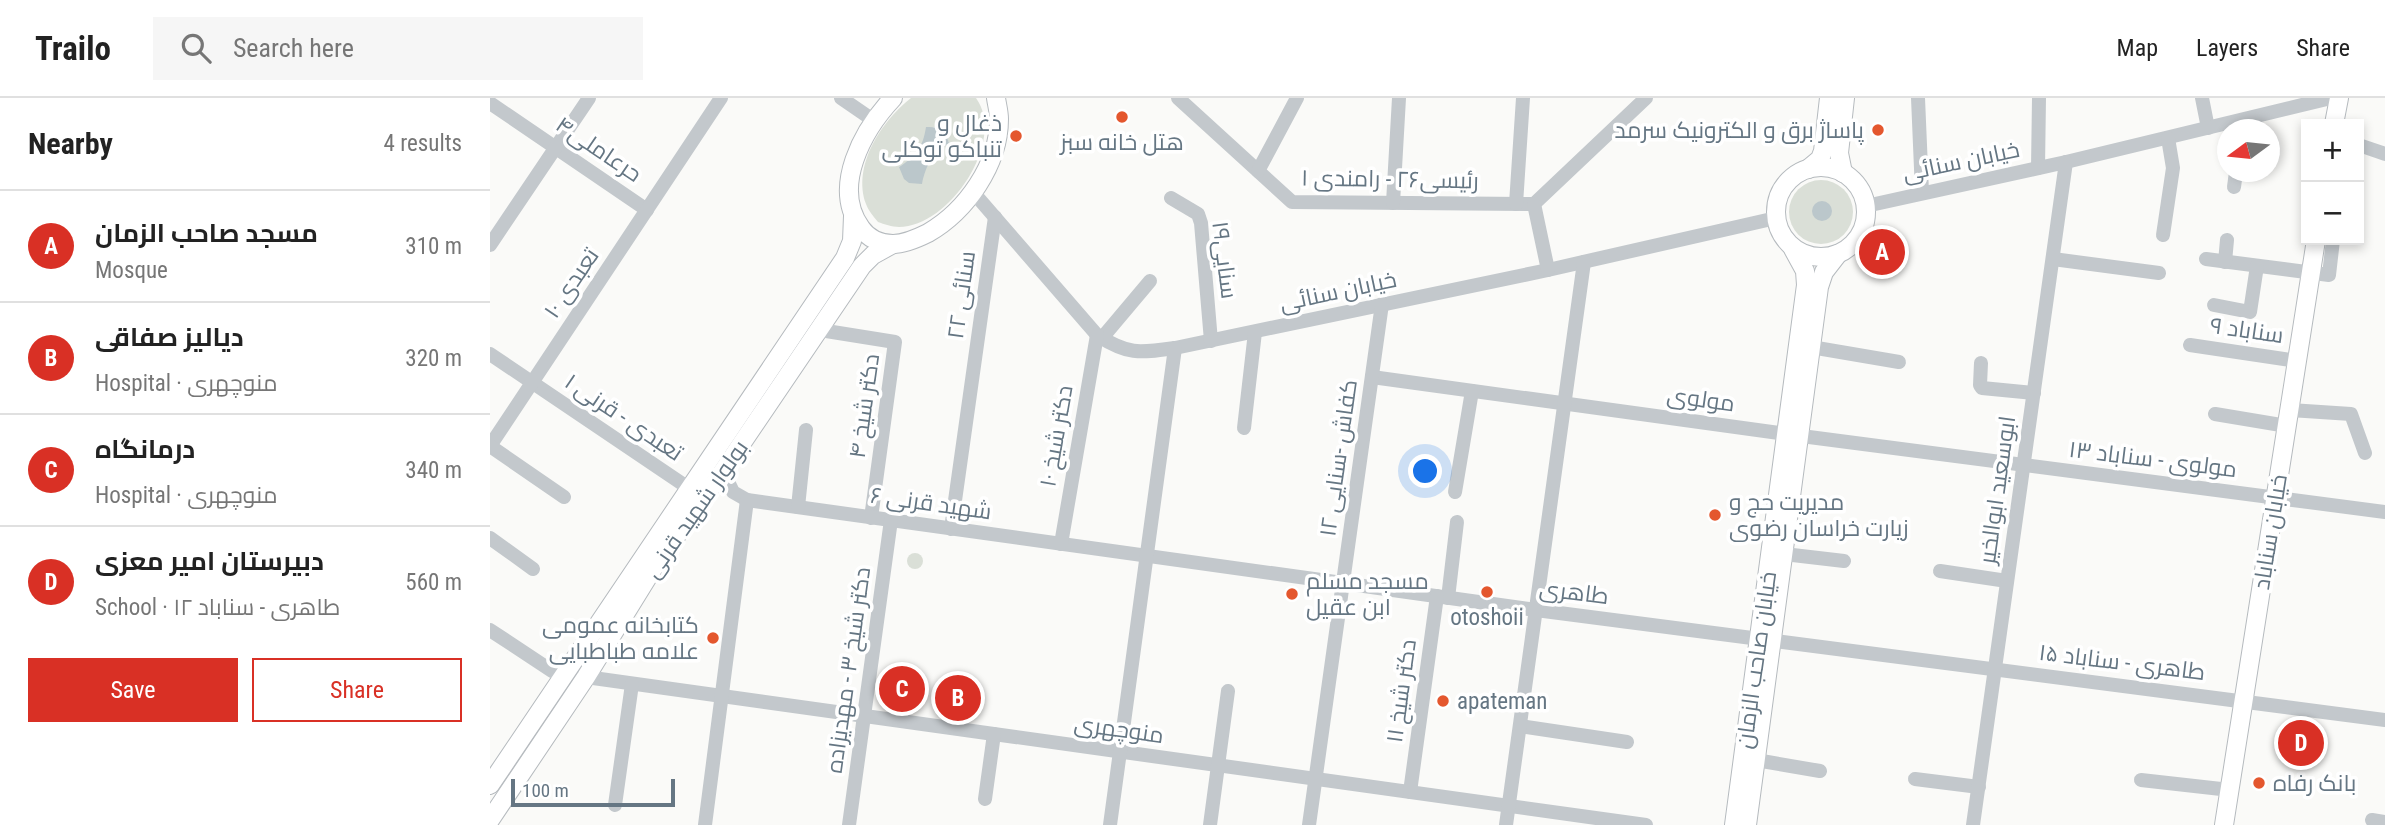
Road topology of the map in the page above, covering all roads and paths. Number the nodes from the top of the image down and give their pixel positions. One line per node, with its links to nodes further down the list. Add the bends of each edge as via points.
1 (589, 98): 26 (street)
2 (721, 98): 42 (street, تعبدی ۱۰)
3 (841, 98): 21 (street)
4 (893, 98): 21 (main road, بولوار شهید قرنی)
5 (996, 98): 35 (main road, بولوار شهید قرنی, via 996,142)
6 (1178, 98): 31 (street, رئیسی۲۶ - رامندی ۱)
7 (1297, 98): 31 (street)
8 (1399, 98): 38 (street)
9 (1523, 98): 39 (street)
10 (1646, 98): 40 (street)
11 (1829, 98): 30 (main road, via 1823,151)
12 (1845, 98): 32 (main road, via 1839,153)
13 (1917, 98): 36 (street)
14 (2039, 98): 29 (street)
15 (2202, 98): 23 (street)
16 (2330, 98): 19 (street, خیابان سنائی)
17 (2339, 98): 20 (main road)
18 (490, 103): 26 (street, حرعاملی۴)
19 (2258, 119)
20 (2335, 119)
21 (873, 120): 43 (main road, بولوار شهید قرنی, via 852,169)
22 (2217, 127): 23 (street, خیابان سنائی)
23 (2208, 128): 24 (street, خیابان سنائی)
24 (2168, 138): 28 (street, خیابان سنائی); 46 (street, via 2173,168)
25 (2364, 147): 27 (street)
26 (556, 148): 42 (street, حرعاملی۴); 49 (street)
27 (2385, 154)
28 (2066, 162): 29 (street, خیابان سنائی); 54 (street, ابوسعید ابوالخیر)
29 (2038, 168): 36 (street, خیابان سنائی)
30 (1808, 169): 32 (main road, via 1826,167); 45 (main road, via 1785,185)
31 (1258, 171): 38 (street, رئیسی۲۶ - رامندی ۱, via 1292,202)
32 (1843, 173): 41 (main road, via 1857,184)
33 (2235, 182): 34 (street)
34 (2234, 187)
35 (973, 192): 44 (street, خیابان سنائی); 48 (main road, بولوار شهید قرنی, via 937,227 917,239)
36 (1922, 192): 41 (street, خیابان سنائی)
37 (1171, 198): 68 (street, سنایی۱۹, via 1198,214 1201,223)
38 (1393, 203): 39 (street, رئیسی۲۶ - رامندی ۱)
39 (1516, 204): 40 (street, رئیسی۲۶ - رامندی ۱)
40 (1534, 204): 59 (street)
41 (1866, 206): 53 (main road, via 1863,229 1849,248)
42 (647, 210): 77 (street, تعبدی ۱۰)
43 (853, 216): 48 (main road, via 868,237); 90 (main road, بولوار شهید قرنی, via 852,241 845,258)
44 (995, 217): 67 (street, خیابان سنائی); 100 (street, سنائی ۲۲)
45 (1776, 218): 52 (main road); 56 (street, خیابان سنائی)
46 (2163, 235)
47 (2228, 240): 57 (street)
48 (892, 244): 65 (main road, بولوار شهید قرنی, via 862,266)
49 (490, 245)
50 (2315, 245): 61 (main road, خیابان سناباد)
51 (2332, 245): 61 (street, via 2329,275)
52 (1793, 248): 53 (main road, via 1815,257); 85 (main road, خیابان صاحب الزمان, via 1805,271 1806,285)
53 (1838, 254): 70 (main road, خیابان صاحب الزمان, via 1819,287)
54 (2053, 258): 60 (street); 79 (street, ابوسعید ابوالخیر)
55 (2206, 259): 57 (street)
56 (1584, 262): 59 (street, خیابان سنائی); 80 (street)
57 (2225, 262): 58 (street)
58 (2257, 266): 61 (street); 64 (street, via 2250,312)
59 (1548, 270): 63 (street, خیابان سنائی)
60 (2159, 272)
61 (2311, 273): 73 (main road, خیابان سناباد)
62 (1150, 281): 67 (street)
63 (1382, 304): 66 (street, خیابان سنائی); 76 (street, کفاش -سنایی ۱۲)
64 (2214, 305)
65 (820, 330): 89 (main road, بولوار شهید قرنی); 97 (street, دکتر شیخ ۴, via 895,342)
66 (1255, 331): 68 (street, خیابان سنائی); 83 (street)
67 (1099, 337): 71 (street, خیابان سنائی, via 1117,348 1140,353); 102 (street, دکتر شیخ ۱۰)
68 (1211, 341): 71 (street, خیابان سنائی)
69 (2190, 345): 73 (street, سناباد ۹)
70 (1811, 347): 74 (street); 85 (main road, خیابان صاحب الزمان)
71 (1175, 348): 104 (street)
72 (490, 354): 77 (street, تعبدی - قرنی ۱)
73 (2297, 361): 82 (main road, خیابان سناباد)
74 (1899, 362)
75 (1981, 363): 79 (street, via 1982,388)
76 (1372, 377): 78 (street, مولوی); 109 (street, کفاش -سنایی ۱۲)
77 (532, 382): 86 (street, تعبدی ۱۰); 90 (street, تعبدی - قرنی ۱)
78 (1472, 391): 80 (street, مولوی); 91 (street)
79 (2034, 393): 88 (street, ابوسعید ابوالخیر)
80 (1565, 403): 85 (street, مولوی); 111 (street)
81 (2215, 414): 82 (street)
82 (2288, 418): 87 (street, via 2351,414); 93 (main road, خیابان سناباد)
83 (1244, 428)
84 (806, 430): 95 (street)
85 (1792, 435): 88 (street, مولوی); 103 (main road, خیابان صاحب الزمان); 113 (main road, خیابان صاحب الزمان)
86 (490, 446): 92 (street)
87 (2365, 453)
88 (2024, 465): 93 (street, مولوی - سناباد ۱۳); 108 (street, ابوسعید ابوالخیر)
89 (723, 471): 94 (street, via 733,492); 116 (main road, بولوار شهید قرنی, via 654,567)
90 (690, 489): 133 (main road, بولوار شهید قرنی)
91 (1455, 492)
92 (564, 497)
93 (2276, 498): 96 (street, مولوی - سناباد ۱۳); 120 (main road, خیابان سناباد)
94 (747, 500): 95 (street, شهید قرنی ۶); 119 (street)
95 (798, 507): 97 (street, شهید قرنی ۶)
96 (2385, 512)
97 (871, 517): 98 (street, شهید قرنی ۶)
98 (891, 520): 100 (street, شهید قرنی ۶); 121 (street, دکتر شیخ ۳ - مهدیزاده)
99 (1457, 522): 110 (street, دکتر شیخ ۱۱)
100 (951, 529): 102 (street, شهید قرنی ۶)
101 (490, 538): 106 (street)
102 (1061, 544): 104 (street, شهید قرنی ۶)
103 (1784, 554): 105 (street); 113 (main road, خیابان صاحب الزمان)
104 (1147, 556): 109 (street, طاهری); 126 (street)
105 (1844, 561)
106 (533, 569)
107 (1940, 571): 108 (street)
108 (2007, 581): 114 (street, ابوسعید ابوالخیر)
109 (1343, 583): 110 (street, طاهری); 130 (street, کفاش -سنایی ۱۲)
110 (1443, 597): 111 (street, طاهری); 136 (street, دکتر شیخ ۱۱)
111 (1536, 610): 113 (street, طاهری); 123 (street)
112 (490, 630): 115 (street)
113 (1765, 640): 114 (street, طاهری); 127 (main road, خیابان صاحب الزمان); 148 (main road, خیابان صاحب الزمان)
114 (1995, 669): 120 (street, طاهری - سناباد ۱۵); 134 (street, ابوسعید ابوالخیر)
115 (552, 671)
116 (586, 677): 117 (street, منوچهری); 140 (main road, بولوار شهید قرنی)
117 (632, 684): 119 (street, منوچهری); 138 (street)
118 (1228, 691): 128 (street)
119 (721, 696): 121 (street, منوچهری); 141 (street)
120 (2244, 701): 122 (street, طاهری - سناباد ۱۵); 135 (main road, خیابان سناباد)
121 (864, 716): 124 (street, منوچهری); 142 (street, دکتر شیخ ۳ - مهدیزاده)
122 (2385, 720)
123 (1520, 726): 125 (street); 139 (street)
124 (994, 734): 126 (street, منوچهری); 137 (street)
125 (1627, 742)
126 (1120, 752): 128 (street, منوچهری); 143 (street)
127 (1756, 760): 129 (street); 149 (main road, خیابان صاحب الزمان)
128 (1218, 765): 130 (street, منوچهری); 144 (street)
129 (1820, 771)
130 (1315, 779): 136 (street, منوچهری); 145 (street, کفاش -سنایی ۱۲)
131 (1915, 779): 134 (street)
132 (2141, 780): 135 (street)
133 (490, 785)
134 (1979, 787): 150 (street, ابوسعید ابوالخیر)
135 (2230, 790): 151 (main road, خیابان سناباد)
136 (1410, 792): 139 (street, منوچهری)
137 (985, 799)
138 (615, 805)
139 (1508, 806): 146 (street); 147 (street, منوچهری)
140 (492, 821)
141 (705, 825)
142 (849, 825)
143 (1110, 825)
144 (1210, 825)
145 (1309, 825)
146 (1506, 825)
147 (1646, 825)
148 (1734, 825)
149 (1747, 825)
150 (1973, 825)
151 (2224, 825)

